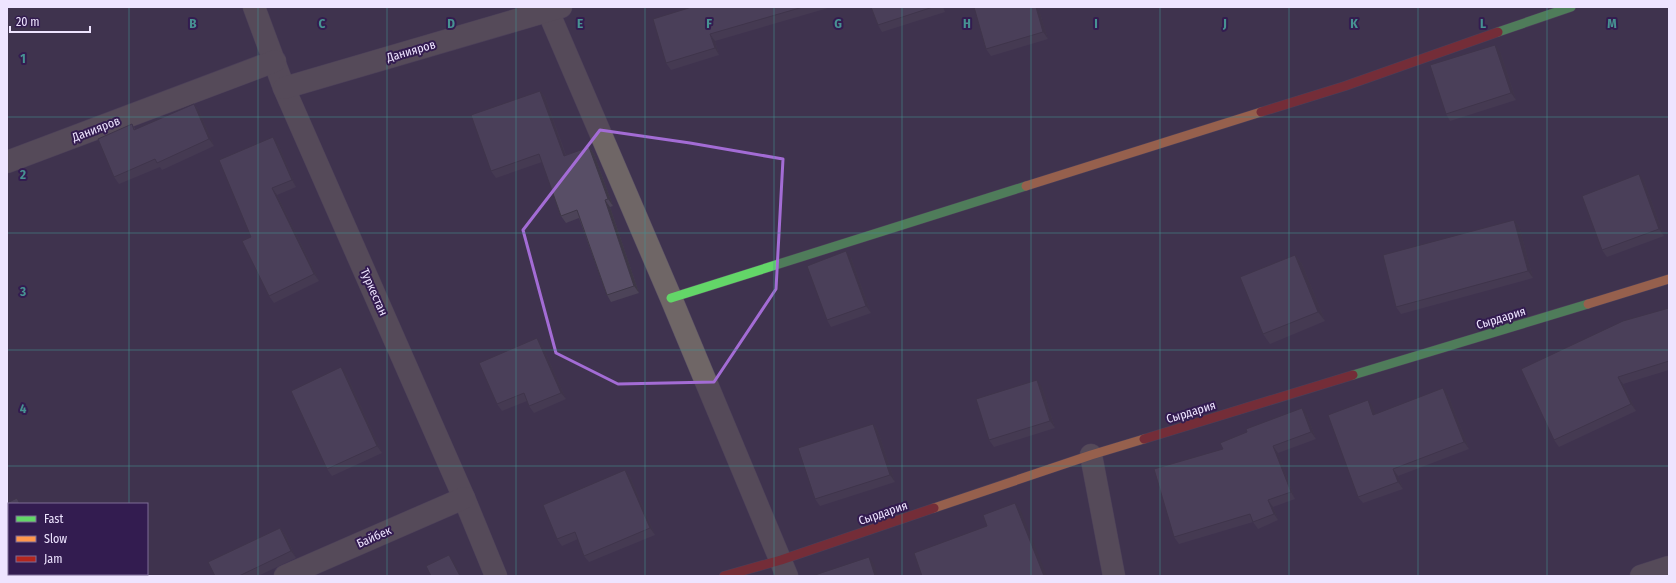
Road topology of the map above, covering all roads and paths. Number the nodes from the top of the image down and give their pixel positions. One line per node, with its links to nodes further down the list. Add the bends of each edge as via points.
1 (254, 7): 4 (street, Туркестан)
2 (1571, 7): 8 (street, via 1338,88)
3 (555, 9): 5 (street, Данияров); 8 (street)
4 (275, 61): 5 (street, Туркестан); 6 (street, Данияров)
5 (284, 88): 10 (street, Туркестан)
6 (7, 162)
7 (1669, 279): 9 (street, Сырдария)
8 (671, 298): 12 (street)
9 (1091, 454): 12 (street, Сырдария); 16 (street)
10 (464, 498): 13 (street, Байбек); 14 (street, Туркестан)
11 (1669, 567): 17 (street)
12 (784, 568): 15 (street, Сырдария)
13 (285, 576)
14 (496, 576)
15 (724, 576)
16 (1114, 576)
17 (1641, 576)

